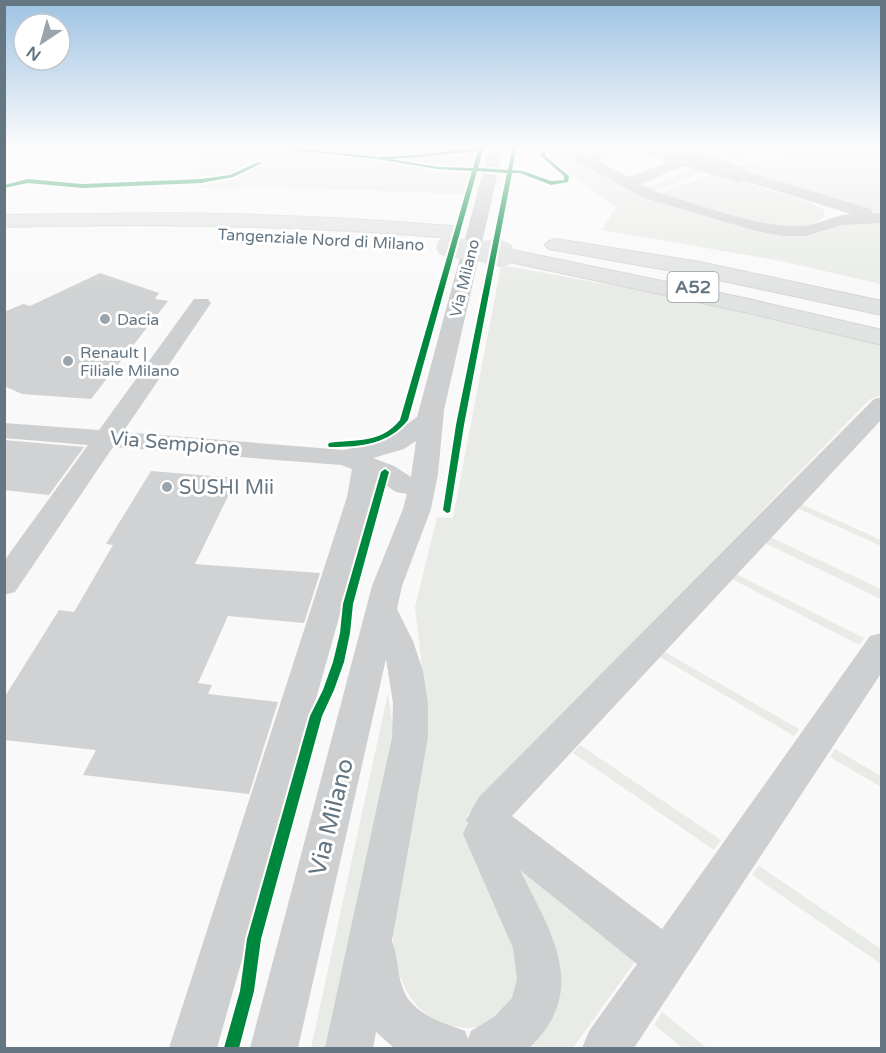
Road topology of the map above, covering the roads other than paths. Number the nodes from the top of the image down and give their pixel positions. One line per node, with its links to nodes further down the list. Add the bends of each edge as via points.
1 (486, 195): 16 (street, Via Milano)
2 (650, 195): 7 (street, via 771,229 806,231)
3 (805, 195): 4 (street, bridge)
4 (827, 202): 5 (street); 7 (street, via 833,213)
5 (881, 218): 7 (street)
6 (4, 221): 9 (highway, Tangenziale Nord di Milano / A52, via 222,218 330,222)
7 (829, 223)
8 (4, 235): 9 (highway, Tangenziale Nord di Milano / A52, via 131,231)
9 (448, 239): 10 (highway, Tangenziale Nord di Milano / A52, bridge)
10 (504, 246): 12 (highway, Tangenziale Nord di Milano / A52, via 700,268); 13 (highway, Tangenziale Nord di Milano / A52); 14 (highway)
11 (201, 303): 18 (street)
12 (882, 308)
13 (882, 328)
14 (882, 338)
15 (882, 404): 24 (street, via 493,808)
16 (430, 416): 19 (street, Via Sempione, via 395,444); 20 (street, Via Milano); 22 (street, Via Milano, via 425,474 417,509)
17 (4, 430): 18 (street, Via Sempione)
18 (108, 438): 19 (street, Via Sempione); 21 (street)
19 (355, 461): 20 (street, Via Sempione, via 385,472); 27 (street, via 365,479 361,497)
20 (406, 486): 22 (street, Via Milano)
21 (4, 584)
22 (385, 598): 25 (street, via 404,655 412,716); 28 (street, Via Milano)
23 (882, 645): 26 (street)
24 (486, 820): 26 (street); 31 (street, via 483,834 539,964 537,1001 531,1012 513,1034)
25 (374, 920): 29 (street); 30 (street, via 375,976 392,1018 418,1038)
26 (666, 959): 32 (street)
27 (193, 1048)
28 (274, 1048)
29 (349, 1048)
30 (448, 1048)
31 (488, 1048)
32 (606, 1048)

